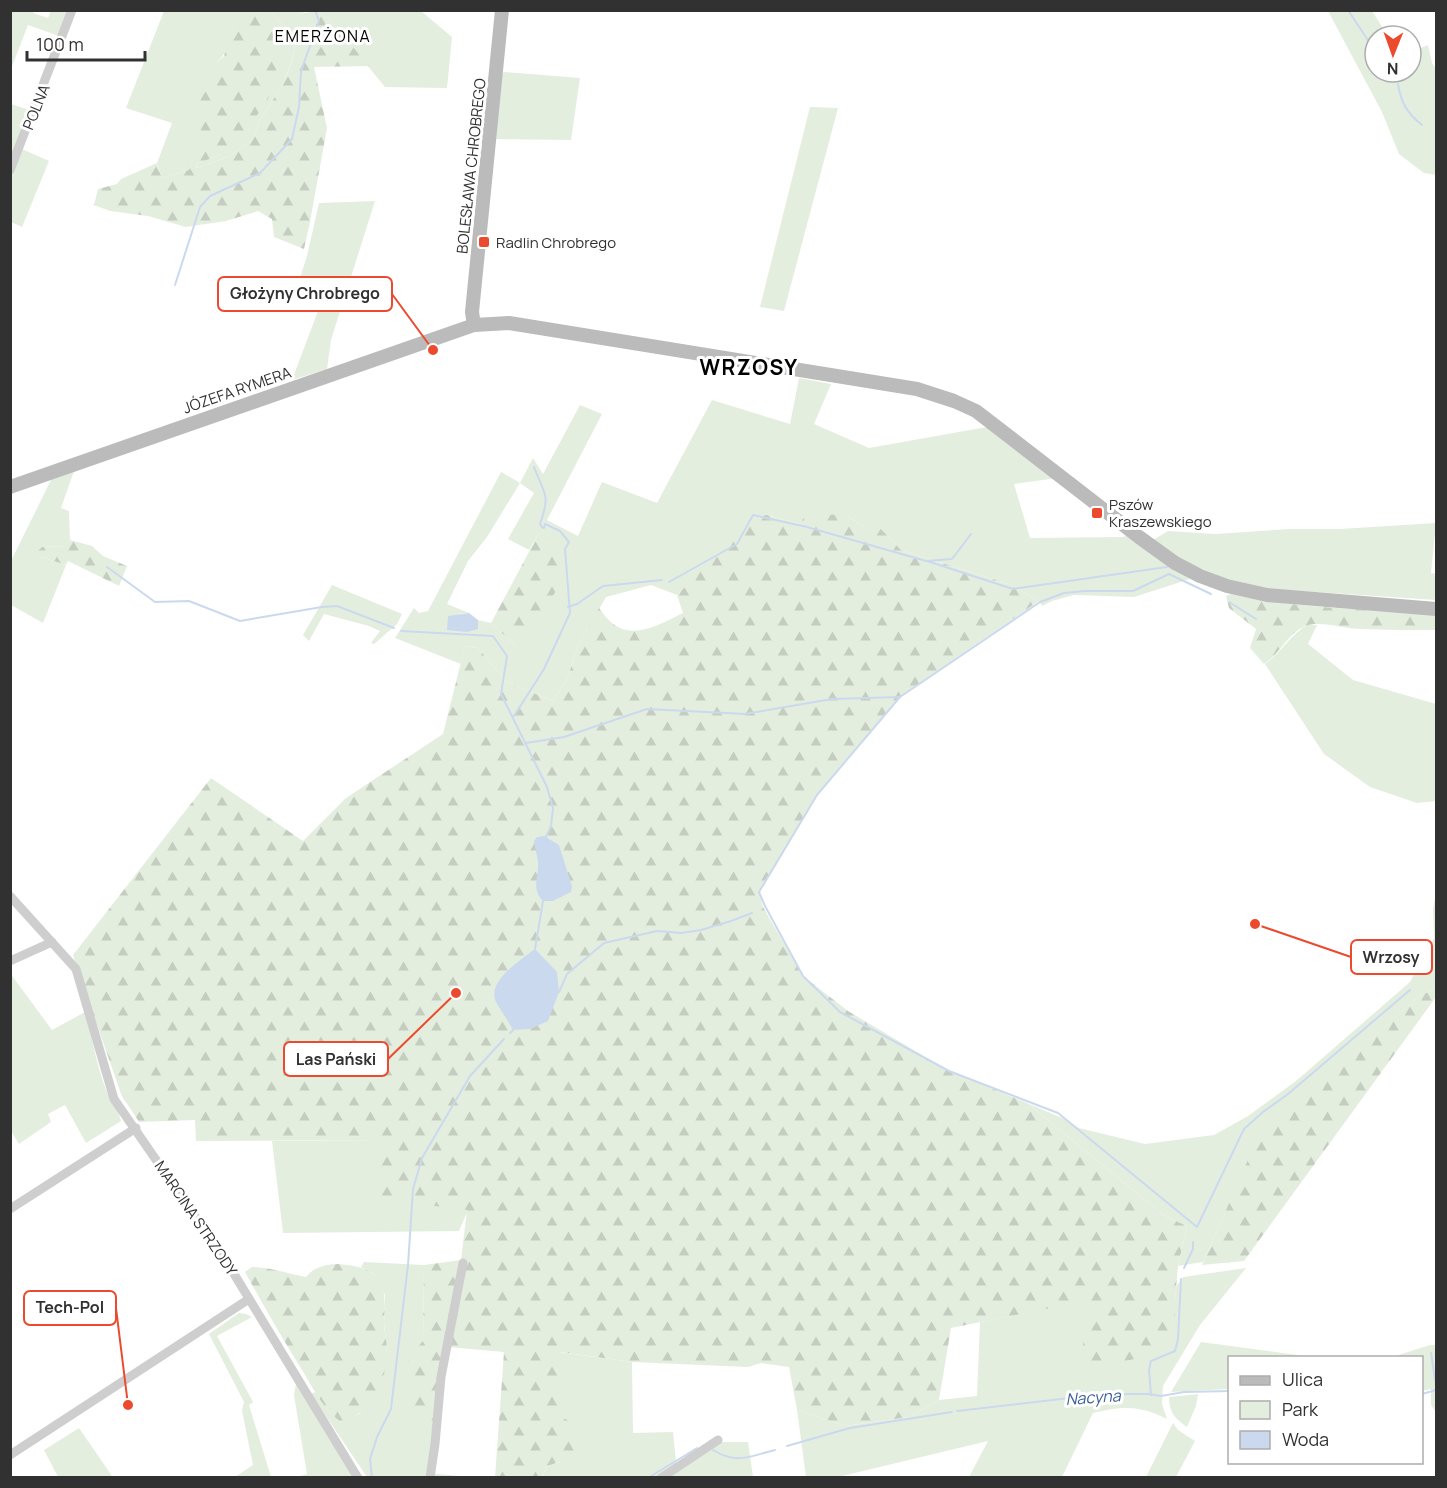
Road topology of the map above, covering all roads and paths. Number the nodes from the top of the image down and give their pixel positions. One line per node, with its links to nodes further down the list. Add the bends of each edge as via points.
1 (72, 10): 3 (street, POLNA)
2 (502, 10): 4 (street, BOLESŁAWA CHROBREGO, via 472,312)
3 (10, 170)
4 (481, 324): 5 (street, JÓZEFA RYMERA); 6 (street, via 525,324 917,388 976,411 1139,537 1200,576 1267,595)
5 (10, 487)
6 (1437, 609)
7 (10, 896): 8 (street, MARCINA STRZODY)
8 (55, 945): 9 (street); 10 (street, MARCINA STRZODY, via 76,969 114,1098)
9 (10, 961)
10 (136, 1128): 11 (street); 13 (street, MARCINA STRZODY)
11 (10, 1209)
12 (463, 1263): 17 (street, via 441,1377)
13 (249, 1299): 15 (street); 16 (street, MARCINA STRZODY)
14 (718, 1440): 18 (street)
15 (10, 1455)
16 (358, 1478)
17 (430, 1478)
18 (661, 1478)

